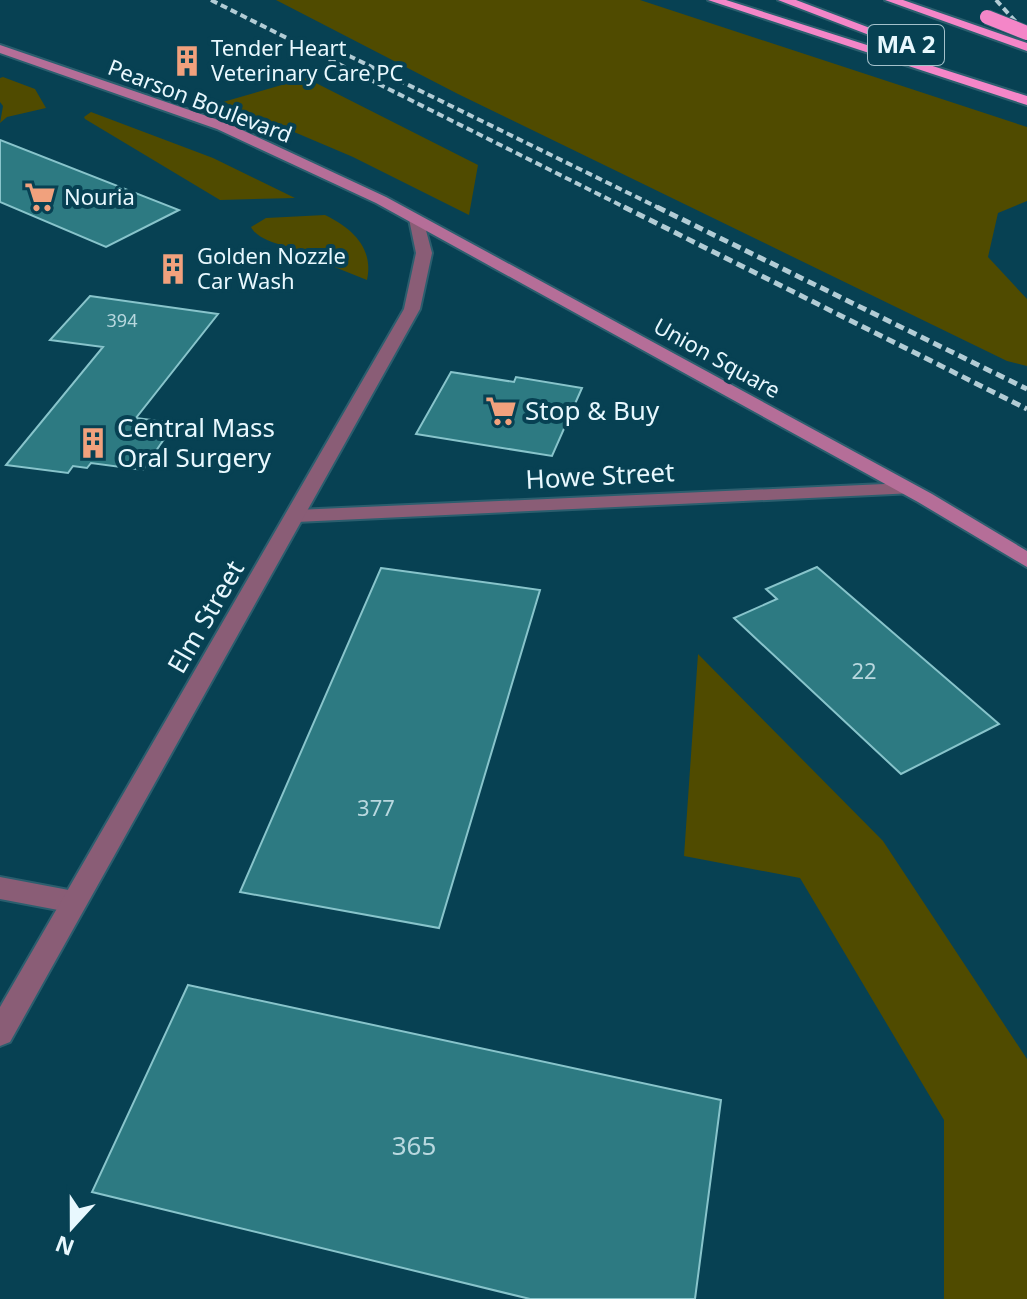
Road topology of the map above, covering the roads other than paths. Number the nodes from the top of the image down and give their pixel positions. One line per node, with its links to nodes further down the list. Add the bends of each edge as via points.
1 (714, 0): 11 (highway)
2 (784, 0): 8 (highway, MA 2)
3 (891, 0): 6 (highway, MA 2)
4 (981, 15): 5 (highway, bridge)
5 (1027, 33)
6 (1027, 47)
7 (0, 49): 12 (main road, Pearson Boulevard, via 222,126)
8 (930, 54)
9 (945, 59): 10 (highway, MA 2)
10 (1027, 89)
11 (1027, 101)
12 (381, 200): 13 (main road, Union Square)
13 (416, 219): 14 (main road, Union Square); 15 (street, Elm Street, via 425,252 412,309)
14 (907, 489): 15 (street, Howe Street); 16 (main road, Union Square)
15 (296, 516): 18 (street, Elm Street)
16 (1027, 560)
17 (0, 888): 18 (street)
18 (74, 902): 19 (street, Elm Street)
19 (0, 1033)

